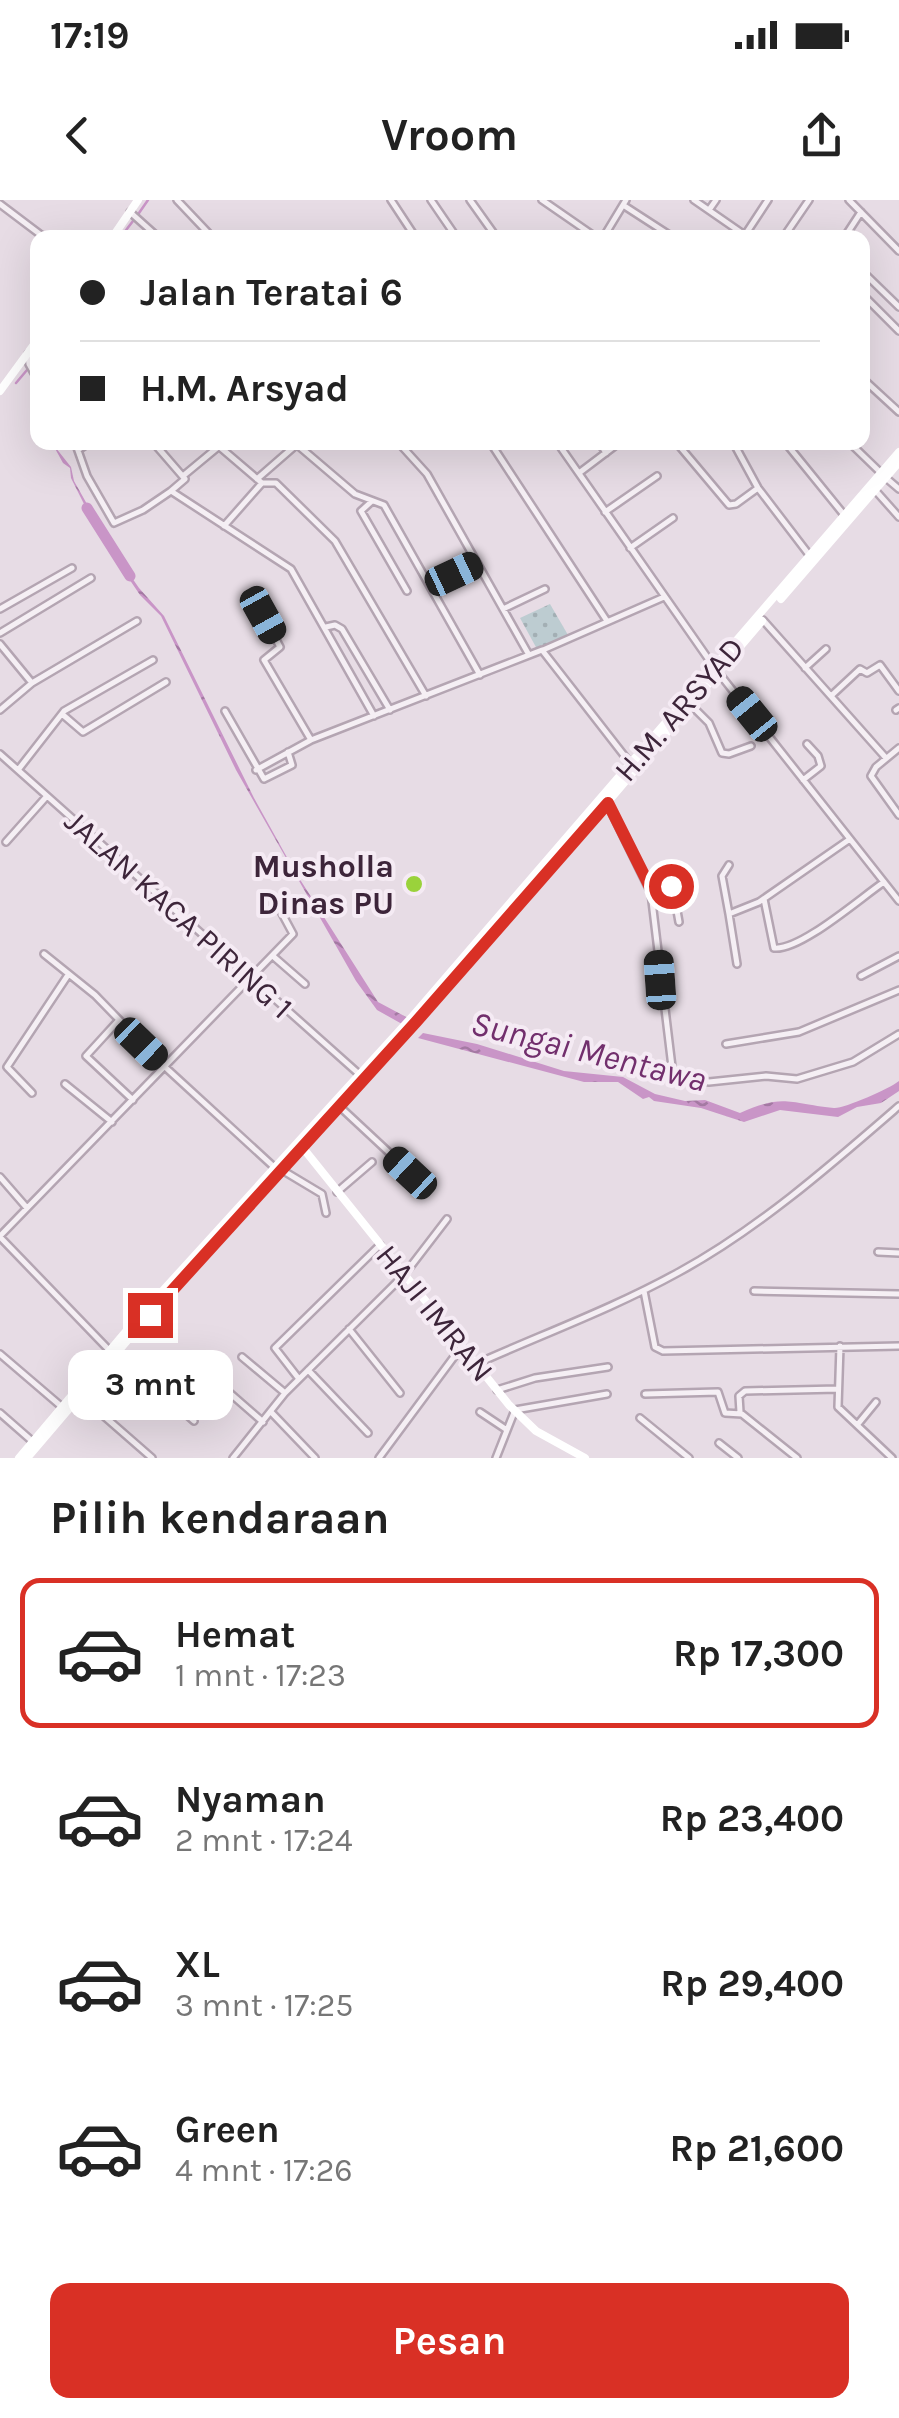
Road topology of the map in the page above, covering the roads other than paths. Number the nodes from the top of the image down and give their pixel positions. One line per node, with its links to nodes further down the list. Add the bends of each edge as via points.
1 (138, 200): 15 (street)
2 (177, 200): 20 (street)
3 (391, 200): 21 (street)
4 (432, 200): 22 (street)
5 (470, 200): 23 (street)
6 (542, 200): 24 (street)
7 (694, 200): 14 (street)
8 (716, 200): 14 (street)
9 (768, 200): 28 (street)
10 (808, 200): 29 (street)
11 (849, 200): 16 (street)
12 (624, 202): 25 (street); 26 (street)
13 (0, 204): 17 (street)
14 (709, 210): 27 (street)
15 (130, 212): 18 (street); 19 (street)
16 (860, 212): 30 (street); 31 (street)
17 (34, 230)
18 (118, 230)
19 (146, 230)
20 (205, 230)
21 (411, 230)
22 (452, 230)
23 (491, 230)
24 (588, 230)
25 (605, 230)
26 (663, 230)
27 (737, 230)
28 (750, 230)
29 (788, 230)
30 (849, 230)
31 (899, 251)
32 (870, 279): 34 (street)
33 (870, 302): 35 (street)
34 (899, 308)
35 (899, 331)
36 (30, 349): 37 (street)
37 (28, 351): 38 (street); 40 (street)
38 (30, 366)
39 (870, 385): 41 (street)
40 (0, 391)
41 (899, 412)
42 (78, 450): 67 (street, via 114,523)
43 (160, 450): 61 (street)
44 (211, 450): 61 (street)
45 (222, 450): 63 (street)
46 (289, 450): 63 (street)
47 (302, 450): 69 (street)
48 (405, 450): 77 (street)
49 (495, 450): 89 (street)
50 (562, 450): 59 (street)
51 (609, 450): 56 (street)
52 (683, 450): 64 (street, via 728,504)
53 (737, 450): 64 (street)
54 (791, 450): 71 (street)
55 (857, 450): 60 (street)
56 (606, 452): 59 (street)
57 (899, 452): 60 (street, H.M. ARSYAD)
58 (899, 462): 60 (street, H.M. ARSYAD)
59 (578, 473): 70 (street)
60 (884, 475): 65 (street); 66 (street, H.M. ARSYAD); 68 (street, H.M. ARSYAD)
61 (182, 476): 67 (street)
62 (657, 476): 70 (street)
63 (260, 481): 74 (street); 105 (street, via 276,483 332,536)
64 (758, 488): 76 (street)
65 (899, 489)
66 (875, 490): 68 (street, H.M. ARSYAD); 73 (street)
67 (171, 491): 74 (street)
68 (864, 498): 71 (street, H.M. ARSYAD); 87 (street, H.M. ARSYAD)
69 (372, 501): 80 (street, via 384,505); 82 (street, via 360,511)
70 (605, 512): 75 (street)
71 (845, 516): 76 (street, H.M. ARSYAD)
72 (673, 518): 75 (street)
73 (899, 518)
74 (224, 526): 90 (street, via 290,569)
75 (630, 548): 83 (street)
76 (810, 556): 98 (street, H.M. ARSYAD)
77 (478, 564): 80 (street); 84 (street)
78 (72, 568): 85 (street)
79 (91, 578): 91 (street)
80 (431, 586): 100 (street)
81 (545, 589): 84 (street)
82 (407, 591)
83 (664, 597): 89 (street); 98 (street)
84 (503, 608): 95 (street)
85 (0, 609)
86 (263, 615): 114 (street, via 280,647 264,660)
87 (763, 620): 97 (street); 98 (street, H.M. ARSYAD)
88 (138, 621): 103 (street)
89 (607, 621): 94 (street)
90 (324, 628): 110 (street, via 342,629); 113 (street)
91 (0, 633)
92 (0, 644): 103 (street)
93 (826, 649): 97 (street)
94 (542, 650): 95 (street); 121 (street)
95 (529, 655): 100 (street)
96 (153, 660): 112 (street)
97 (806, 668): 106 (street)
98 (716, 670): 108 (street, H.M. ARSYAD); 121 (street, H.M. ARSYAD); 124 (street)
99 (899, 670): 101 (street)
100 (480, 675): 105 (street)
101 (889, 678): 104 (street); 106 (street, via 880,665 860,669)
102 (166, 682): 112 (street, via 84,731)
103 (32, 683): 107 (street)
104 (899, 691)
105 (426, 696): 110 (street)
106 (831, 696): 120 (street)
107 (3, 701): 109 (street)
108 (691, 704): 116 (street, via 722,753); 121 (street, H.M. ARSYAD)
109 (0, 710)
110 (390, 710): 113 (street)
111 (225, 712): 123 (street)
112 (62, 714): 122 (street)
113 (374, 716): 114 (street)
114 (311, 740): 118 (street)
115 (807, 744): 124 (street, via 821,766)
116 (751, 746)
117 (899, 748): 120 (street)
118 (288, 752): 123 (street); 123 (street, via 292,764 266,780)
119 (1, 756): 122 (street, JALAN KACA PIRING 1)
120 (886, 758): 128 (street, via 870,776)
121 (634, 767): 127 (street, H.M. ARSYAD); 151 (street, H.M. ARSYAD)
122 (18, 770): 125 (street, JALAN KACA PIRING 1)
123 (256, 770)
124 (803, 780): 130 (street)
125 (47, 796): 131 (street); 148 (street, JALAN KACA PIRING 1)
126 (899, 796): 128 (street)
127 (608, 803): 136 (street); 151 (street, H.M. ARSYAD)
128 (890, 803): 129 (street)
129 (899, 815)
130 (850, 840): 135 (street); 137 (street)
131 (6, 842)
132 (728, 865): 140 (street, via 722,876)
133 (673, 867): 134 (street)
134 (664, 874): 136 (street); 141 (street)
135 (884, 882): 137 (street, via 796,944 776,950); 138 (street)
136 (649, 885): 154 (street, via 670,1066 680,1079 797,1079 853,1062)
137 (764, 899): 140 (street)
138 (899, 900)
139 (279, 908): 143 (street, via 293,934)
140 (729, 914): 145 (street)
141 (679, 922)
142 (44, 954): 146 (street)
143 (274, 956): 148 (street); 149 (street)
144 (899, 956): 147 (street)
145 (737, 964)
146 (68, 975): 152 (street); 159 (street, via 7,1067)
147 (861, 976)
148 (252, 980): 156 (street); 157 (street, JALAN KACA PIRING 1)
149 (306, 984)
150 (899, 990): 155 (street, via 831,1020 766,1040)
151 (414, 1020): 153 (street, H.M. ARSYAD)
152 (118, 1021): 156 (street); 160 (street, via 86,1056)
153 (404, 1029): 157 (street, H.M. ARSYAD); 161 (street, H.M. ARSYAD)
154 (899, 1034)
155 (726, 1044)
156 (165, 1067): 160 (street); 166 (street)
157 (360, 1074): 166 (street, H.M. ARSYAD)
158 (65, 1084): 163 (street)
159 (32, 1093)
160 (133, 1100): 163 (street)
161 (338, 1105): 164 (street, H.M. ARSYAD); 167 (street)
162 (899, 1106): 178 (street, via 730,1240)
163 (112, 1122): 170 (street)
164 (303, 1148): 166 (street, H.M. ARSYAD); 169 (street, HAJI IMRAN)
165 (372, 1162): 169 (street)
166 (278, 1169): 171 (street, via 322,1194); 185 (street, H.M. ARSYAD)
167 (410, 1173)
168 (0, 1177): 170 (street)
169 (337, 1192): 174 (street, HAJI IMRAN)
170 (27, 1208): 173 (street)
171 (326, 1213)
172 (446, 1219): 177 (street)
173 (0, 1237): 185 (street)
174 (380, 1245): 177 (street, HAJI IMRAN); 191 (street, via 275,1348)
175 (878, 1252): 176 (street)
176 (899, 1253)
177 (404, 1275): 181 (street); 182 (street, HAJI IMRAN)
178 (644, 1290): 183 (street, via 658,1350); 188 (street)
179 (754, 1291): 180 (street)
180 (899, 1294)
181 (349, 1329): 190 (street); 197 (street)
182 (462, 1346): 188 (street, HAJI IMRAN); 220 (street)
183 (840, 1346): 184 (street); 194 (street)
184 (899, 1346)
185 (114, 1352): 195 (street, H.M. ARSYAD); 208 (street)
186 (242, 1357): 196 (street)
187 (2, 1359): 201 (street)
188 (476, 1364): 193 (street, HAJI IMRAN)
189 (608, 1367): 193 (street)
190 (308, 1370): 191 (street); 212 (street)
191 (299, 1379): 196 (street)
192 (216, 1381): 209 (street)
193 (497, 1390): 202 (street, HAJI IMRAN)
194 (838, 1390): 206 (street, via 742,1392); 210 (street, via 838,1406)
195 (78, 1393): 201 (street, H.M. ARSYAD); 216 (street, H.M. ARSYAD); 217 (street)
196 (286, 1393): 203 (street)
197 (400, 1393)
198 (607, 1394): 202 (street)
199 (646, 1394): 206 (street, via 718,1392 725,1413)
200 (876, 1402): 210 (street)
201 (62, 1408): 213 (street, H.M. ARSYAD)
202 (515, 1410): 211 (street); 222 (street, HAJI IMRAN, via 536,1431)
203 (271, 1412): 209 (street); 219 (street)
204 (480, 1412): 211 (street)
205 (0, 1413): 213 (street)
206 (740, 1413): 225 (street)
207 (640, 1418): 223 (street)
208 (194, 1421)
209 (263, 1422): 218 (street)
210 (858, 1424): 226 (street)
211 (507, 1430): 221 (street)
212 (368, 1434)
213 (32, 1441): 215 (street, H.M. ARSYAD)
214 (719, 1442): 224 (street)
215 (19, 1458)
216 (27, 1458)
217 (152, 1458)
218 (232, 1458)
219 (315, 1458)
220 (379, 1458)
221 (496, 1458)
222 (585, 1458)
223 (689, 1458)
224 (738, 1458)
225 (796, 1458)
226 (892, 1458)

